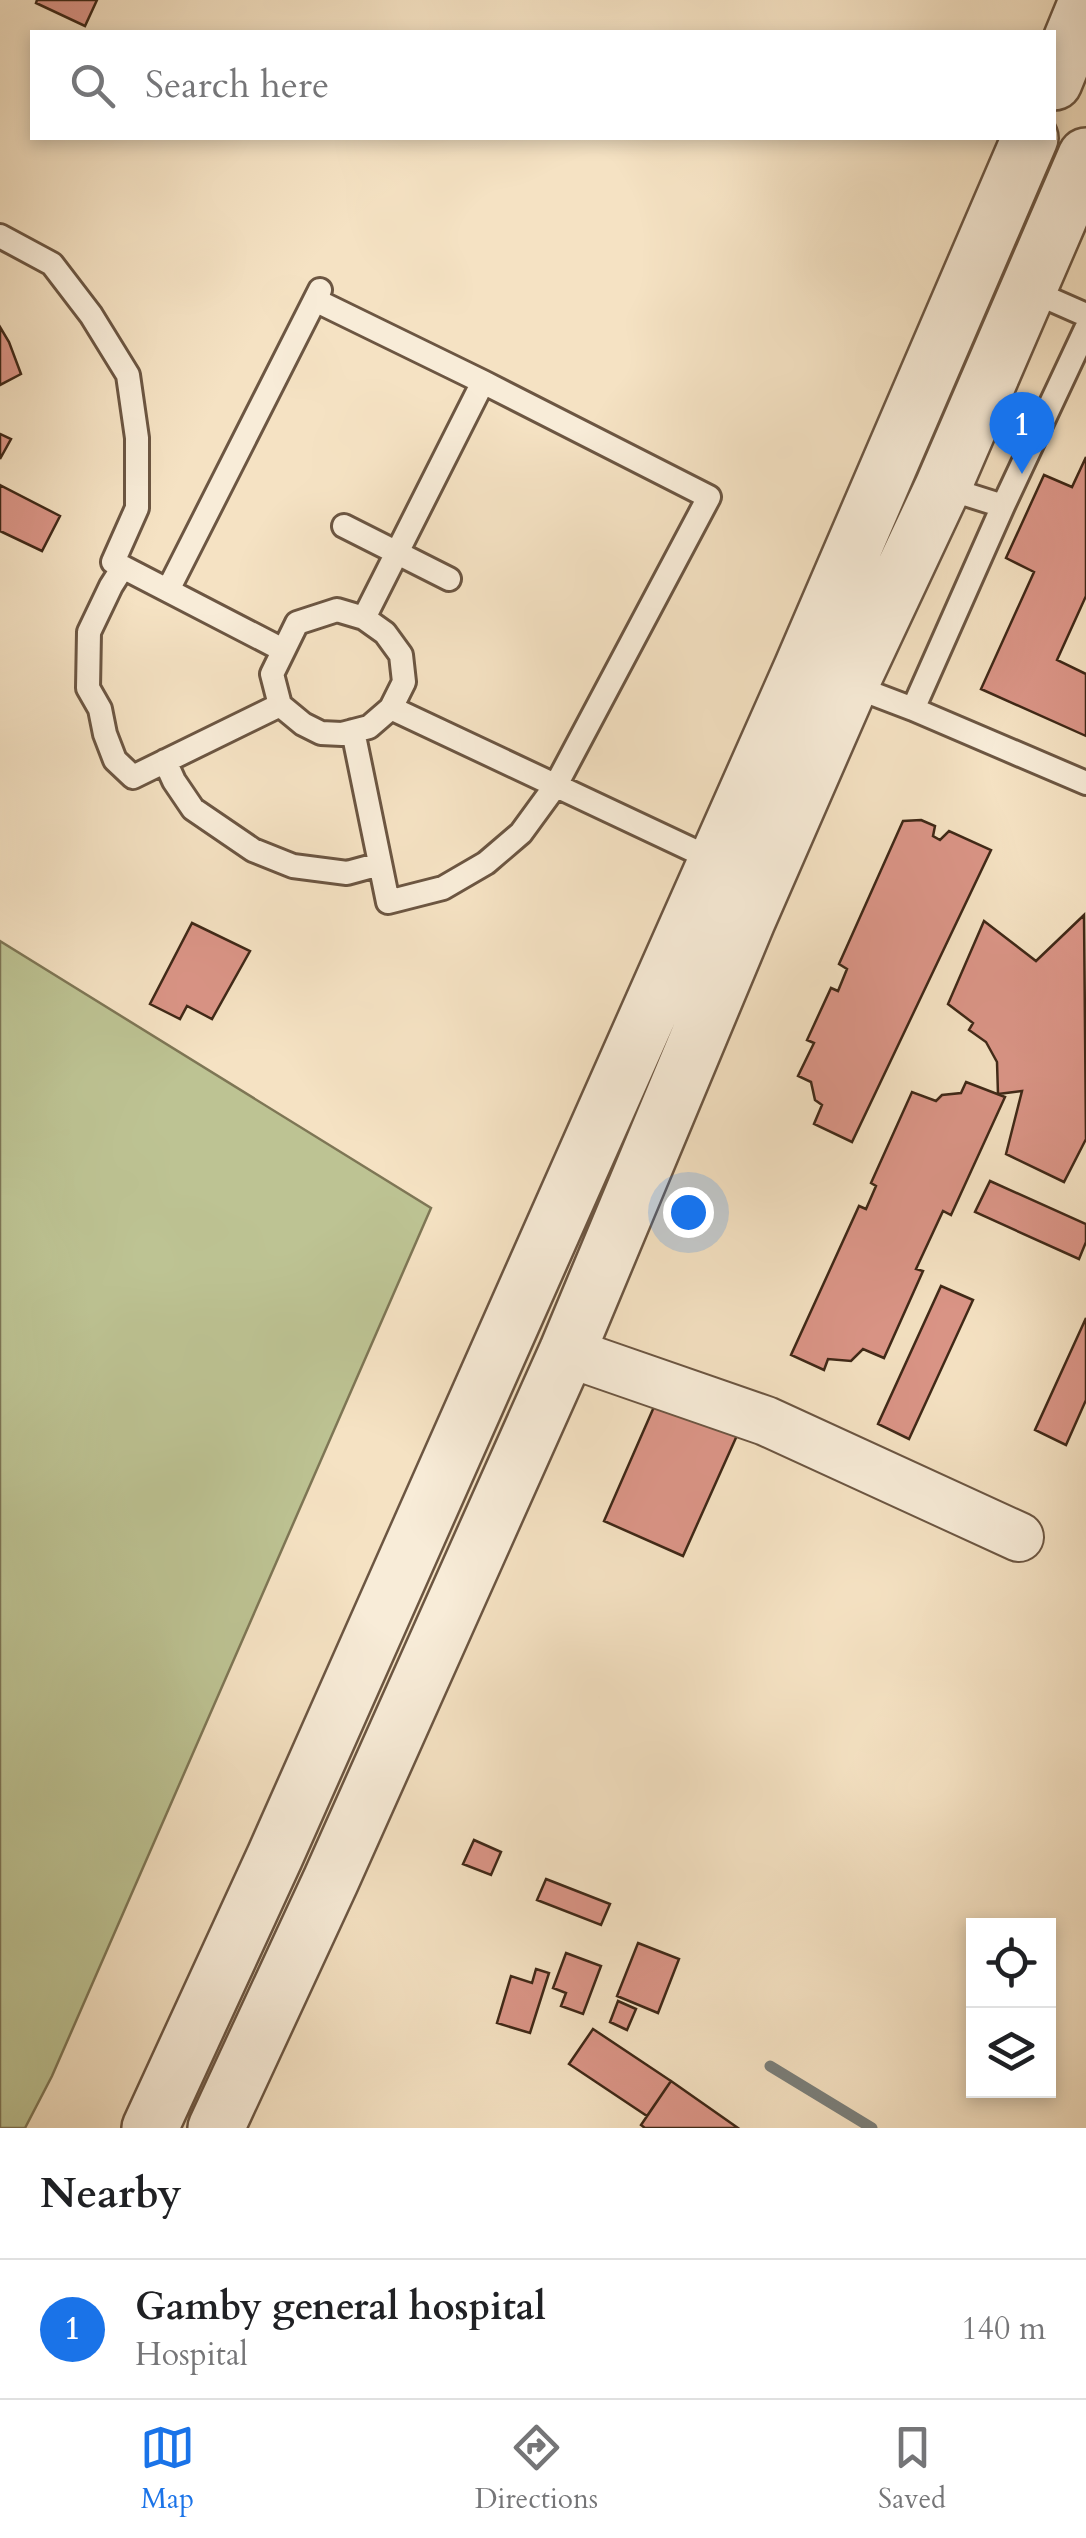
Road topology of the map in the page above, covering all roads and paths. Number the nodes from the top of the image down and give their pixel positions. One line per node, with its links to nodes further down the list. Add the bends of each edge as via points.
1 (1086, 4): 2 (street)
2 (1056, 77)
3 (1029, 140): 6 (street)
4 (1086, 156): 7 (street)
5 (0, 236): 15 (lane, via 52,264 128,375 137,508 113,562)
6 (976, 266): 7 (street); 20 (street)
7 (1027, 289): 8 (lane); 11 (street)
8 (1086, 315)
9 (1086, 329): 12 (lane)
10 (484, 382): 14 (lane); 17 (lane, via 317,294); 27 (lane, via 709,496)
11 (942, 487): 12 (lane); 20 (street)
12 (1003, 506): 23 (lane)
13 (344, 526): 14 (lane)
14 (398, 553): 16 (lane); 18 (lane)
15 (124, 567): 17 (lane); 25 (lane, via 89,632 88,688 115,760 134,777)
16 (449, 579)
17 (168, 590): 19 (lane)
18 (364, 618): 19 (lane, via 337,610 297,622); 22 (lane, via 401,655 404,682)
19 (283, 650): 21 (lane, via 272,674)
20 (826, 676): 23 (lane); 28 (street); 31 (street, via 747,922)
21 (280, 705): 24 (lane, via 322,733); 25 (lane)
22 (391, 708): 24 (lane); 27 (lane)
23 (913, 709): 26 (lane)
24 (353, 731): 29 (lane)
25 (166, 761): 29 (lane, via 194,809 253,850 293,866 347,874)
26 (1086, 784)
27 (556, 785): 28 (lane); 29 (lane, via 521,833 443,888 388,902)
28 (716, 861): 30 (street)
29 (380, 864)
30 (504, 1341): 31 (street); 33 (street)
31 (567, 1352): 32 (street, via 766,1420); 34 (street)
32 (1019, 1537)
33 (150, 2128)
34 (216, 2128)

